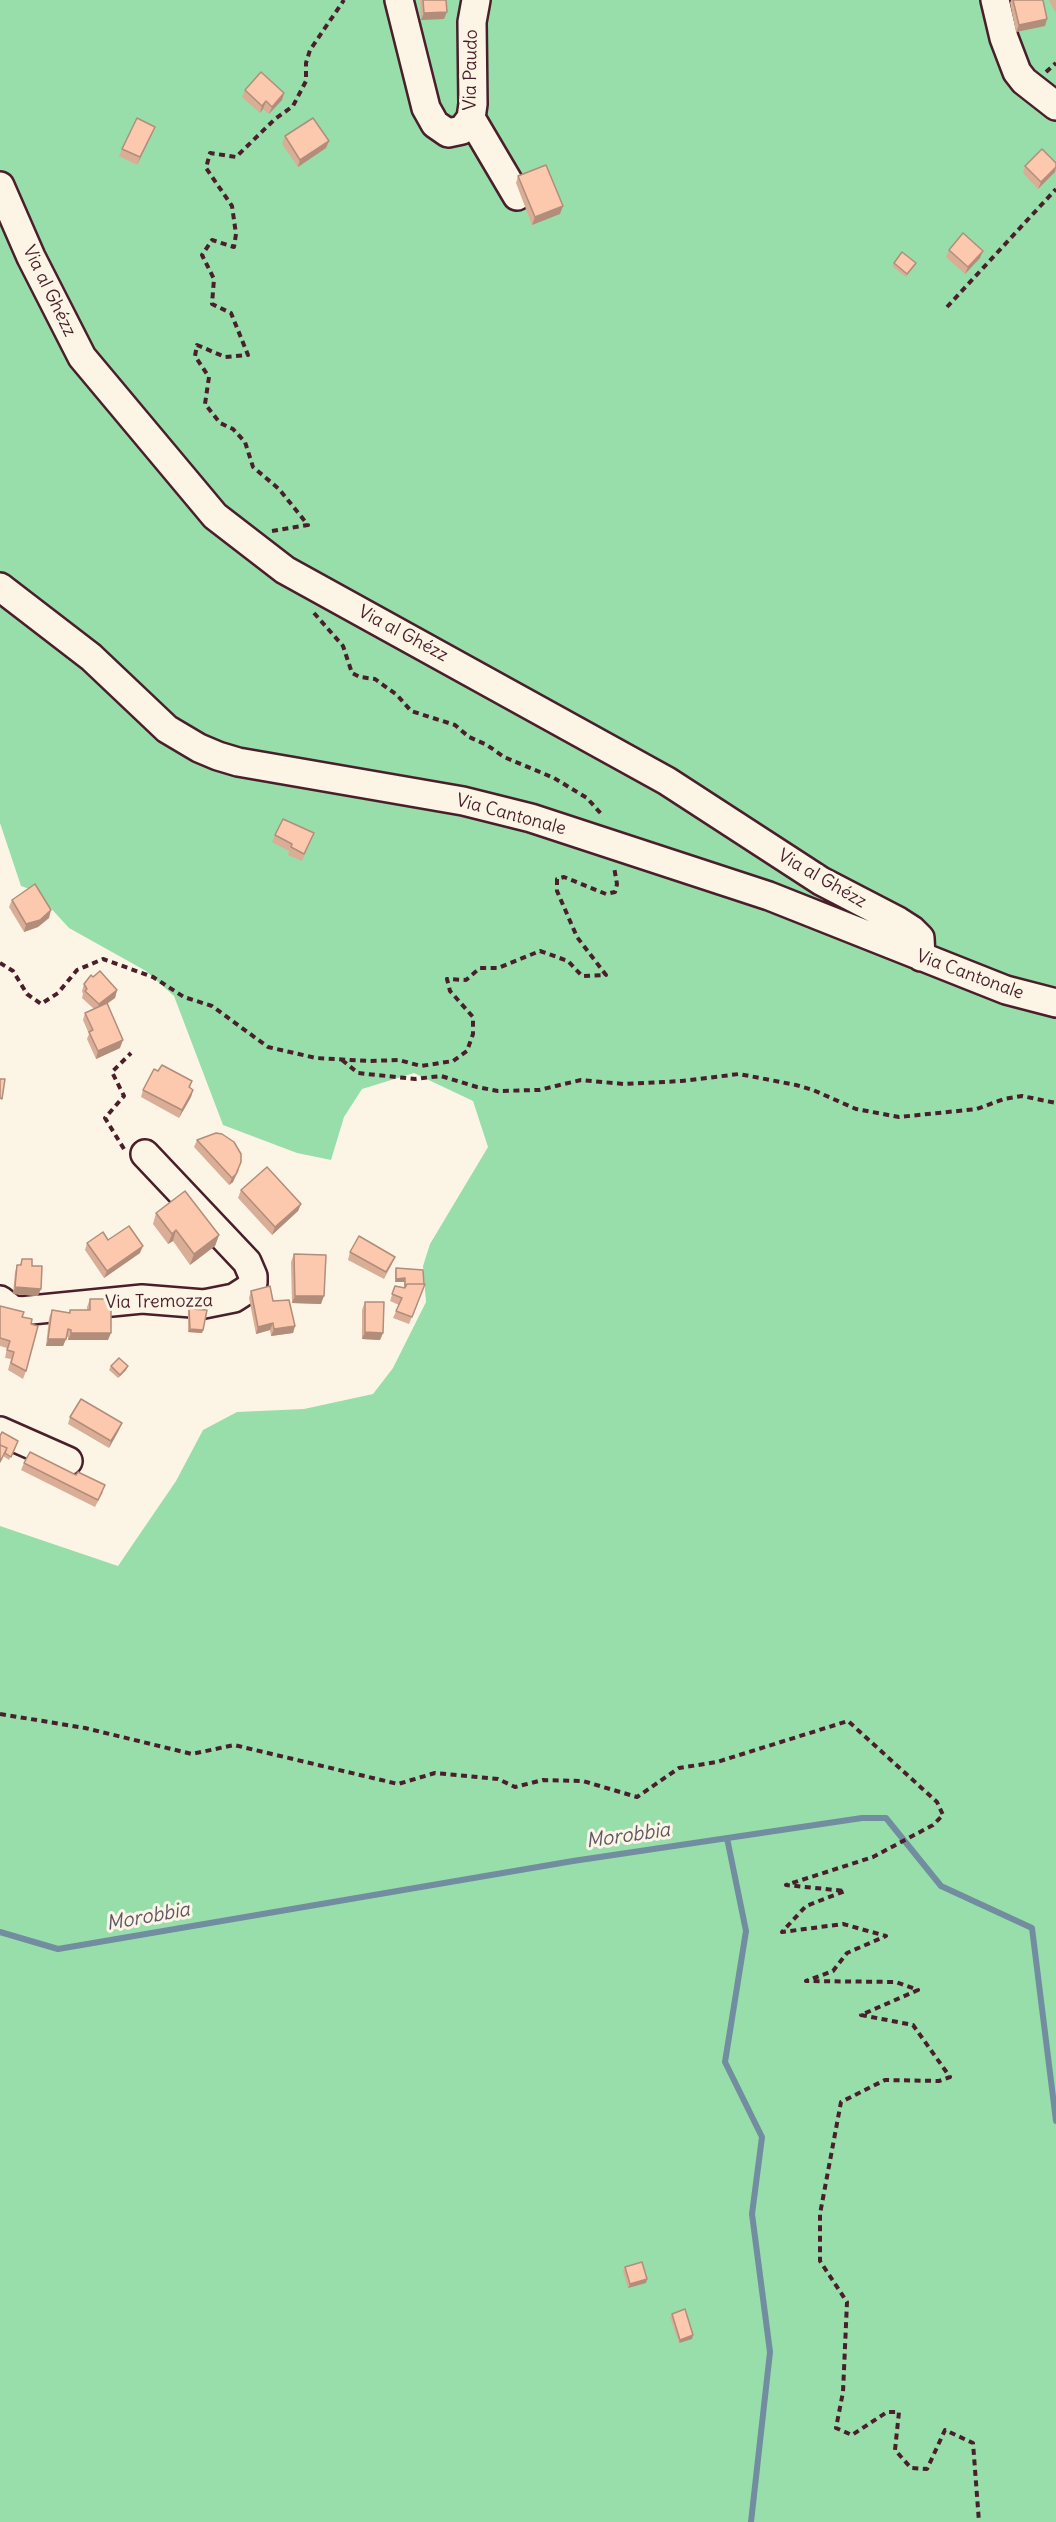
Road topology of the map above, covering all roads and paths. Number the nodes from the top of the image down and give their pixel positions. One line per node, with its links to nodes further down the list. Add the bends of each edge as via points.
1 (344, 0): 11 (path, via 310,50 306,81 293,106 236,157 210,153 206,168 232,206 236,234 234,248 212,240 202,255 214,279 212,304 231,313 248,355 225,357 197,345 195,356 208,377 205,404 220,423 233,429 245,442 253,467 279,489 308,525)
2 (399, 0): 6 (street, via 426,108 440,129 448,133)
3 (476, 0): 6 (street, Via Paudo, via 472,22 473,104)
4 (995, 0): 5 (street, via 1017,72)
5 (1056, 106)
6 (463, 126): 9 (street)
7 (0, 186): 11 (street, Via al Ghézz, via 82,357 215,516)
8 (1056, 189): 10 (path)
9 (518, 196)
10 (947, 308)
11 (246, 539): 15 (street, Via al Ghézz, via 285,570 667,781 821,881 898,921 920,938)
12 (0, 587): 14 (street, Via Cantonale, via 91,657 160,724 199,748 238,762 495,808)
13 (310, 607): 14 (path, via 343,646 352,673 375,679 411,711 455,725 504,758 540,771 581,794 615,829)
14 (619, 846): 15 (street, Via Cantonale, via 769,896); 19 (path, via 620,860 614,867 615,892 606,894 576,880 557,879 557,891 577,937 606,975 582,976 568,961 540,951 498,968 480,968 466,980 447,979 450,991 473,1017 467,1051 453,1060 421,1066 399,1060)
15 (921, 957): 17 (street, Via Cantonale, via 1006,990)
16 (0, 963): 19 (path, via 13,971 27,994 41,1004 58,993 77,970 103,959 153,977 184,997 212,1006 268,1047)
17 (1056, 1003)
18 (131, 1053): 21 (path, via 112,1072 123,1096 105,1118 125,1151)
19 (341, 1060): 20 (path, via 358,1073 415,1079 441,1076 498,1091 539,1090 581,1080 624,1084 739,1074 796,1085 856,1109 899,1117 977,1109 1022,1096)
20 (1056, 1103)
21 (145, 1154): 22 (street, Via Tremozza, via 248,1262 253,1283 248,1289 234,1298 204,1304 142,1299 21,1311)
22 (0, 1300)
23 (0, 1431): 24 (street)
24 (68, 1461)
25 (0, 1714): 26 (path, via 85,1728 192,1754 234,1745 398,1784 435,1773 498,1779 515,1787 543,1780 583,1781 637,1797 680,1768 717,1762 848,1721 937,1802 944,1815 933,1825 873,1857 786,1885 845,1891 806,1905 782,1932 843,1924 886,1936 847,1953 833,1971 806,1982 897,1982 918,1990 861,2015 913,2025 950,2077 939,2081 885,2080 841,2102 820,2214 820,2261 847,2302 843,2392 836,2428 852,2435 886,2412 899,2412 895,2450 910,2468 927,2469 945,2430 973,2443)
26 (979, 2522)

